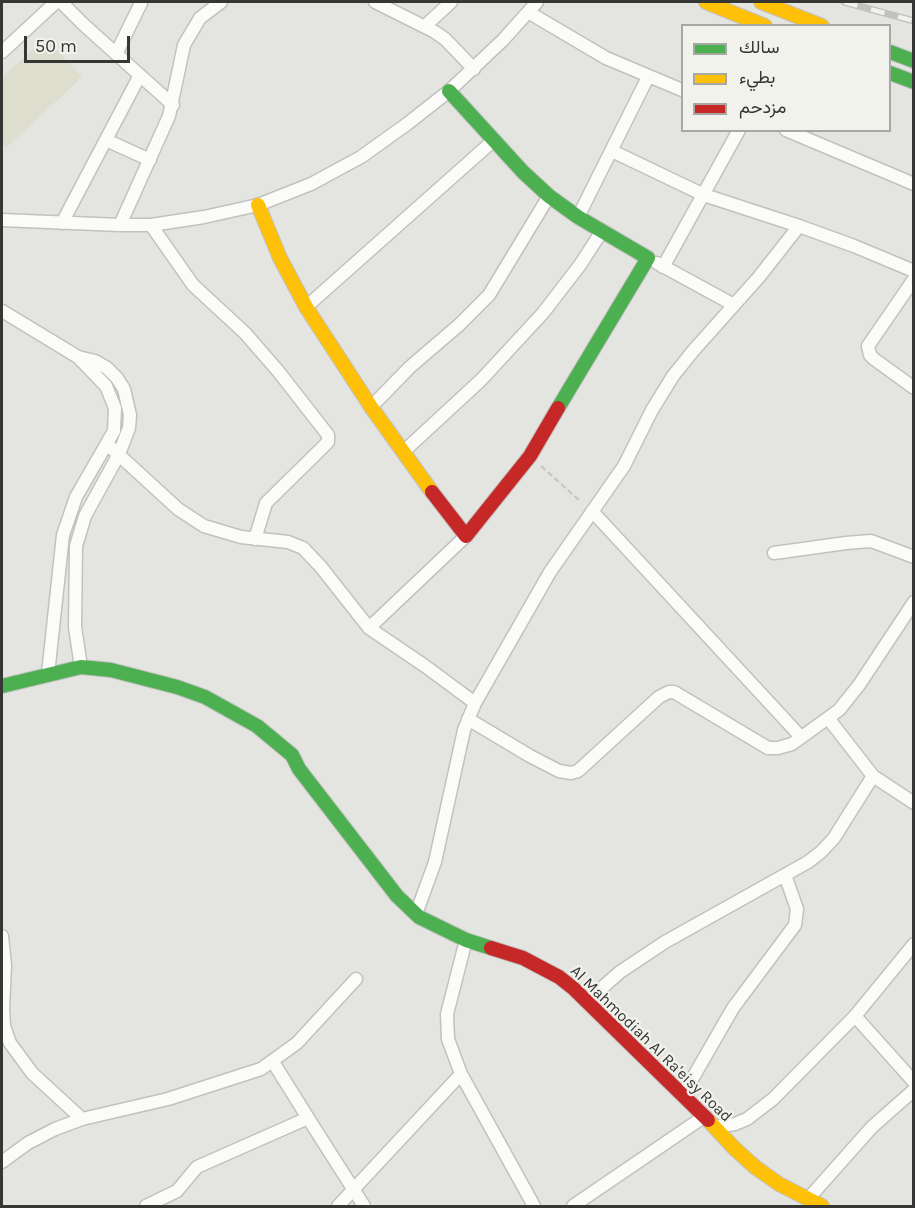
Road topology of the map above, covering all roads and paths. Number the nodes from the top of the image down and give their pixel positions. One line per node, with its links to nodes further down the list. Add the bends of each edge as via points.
1 (56, 2): 14 (street)
2 (61, 2): 16 (street)
3 (221, 2): 25 (street, via 200,18 184,45)
4 (375, 2): 13 (street)
5 (451, 2): 13 (street)
6 (537, 2): 10 (street)
7 (706, 2): 11 (street)
8 (761, 2): 12 (street)
9 (141, 3): 16 (street)
10 (528, 12): 18 (street); 21 (street, via 606,58)
11 (760, 24)
12 (817, 24)
13 (425, 26): 18 (street, via 445,39)
14 (2, 52)
15 (891, 52): 17 (street)
16 (116, 54): 20 (street)
17 (914, 61)
18 (474, 69): 24 (street)
19 (891, 73): 22 (street)
20 (140, 75): 25 (street); 28 (street)
21 (648, 77): 23 (street); 30 (street)
22 (914, 82)
23 (681, 90)
24 (448, 91): 29 (street); 35 (street, via 361,156 311,184)
25 (173, 105): 31 (street)
26 (738, 132): 33 (street)
27 (791, 132): 32 (street)
28 (106, 140): 31 (street); 38 (street)
29 (494, 140): 34 (street); 48 (street)
30 (612, 151): 33 (street); 36 (street)
31 (150, 160): 39 (street)
32 (914, 184)
33 (704, 195): 41 (street); 44 (street)
34 (549, 196): 36 (street); 52 (street, via 489,295)
35 (258, 205): 40 (street); 48 (street)
36 (578, 217): 42 (street)
37 (2, 220): 38 (street)
38 (63, 223): 39 (street)
39 (120, 225): 40 (street)
40 (151, 225): 59 (street, via 193,285 245,333 328,435 328,442 266,503)
41 (799, 226): 45 (street); 47 (street)
42 (602, 231): 43 (street); 54 (street, via 543,313 481,380)
43 (648, 258): 44 (street); 56 (street)
44 (663, 267): 47 (street)
45 (914, 271)
46 (914, 279): 51 (street, via 867,346 874,359)
47 (734, 305): 57 (street, via 673,376 633,452)
48 (306, 307): 52 (street)
49 (2, 310): 50 (street)
50 (78, 357): 53 (street, via 112,396 114,431); 55 (street, via 107,368 124,389 129,428)
51 (914, 388)
52 (371, 407): 54 (street)
53 (107, 444): 55 (street); 65 (street, via 76,497 63,535)
54 (403, 452): 58 (street)
55 (119, 453): 59 (street, via 191,519 216,531); 64 (street, via 85,516 76,546 75,627)
56 (530, 456): 57 (path); 58 (street)
57 (591, 511): 67 (street, via 550,572); 70 (street)
58 (466, 536): 63 (street)
59 (255, 539): 63 (street, via 288,542 303,548)
60 (774, 553): 61 (street, via 871,541)
61 (914, 556)
62 (914, 602): 68 (street, via 859,685)
63 (369, 628): 67 (street)
64 (81, 667): 65 (street, Al Mahmodiah Al Ra'eisy Road); 74 (street, Al Mahmodiah Al Ra'eisy Road, via 111,670 177,687 205,697 257,726 292,755 397,896)
65 (48, 674): 66 (street, Al Mahmodiah Al Ra'eisy Road)
66 (2, 686)
67 (475, 703): 69 (street)
68 (828, 718): 70 (street); 71 (street)
69 (468, 719): 70 (street, via 530,756 571,773 669,692 768,748 783,747); 74 (street, via 435,862)
70 (801, 737)
71 (873, 776): 72 (street); 73 (street, via 827,845)
72 (914, 803)
73 (785, 875): 79 (street, via 665,942 620,972); 86 (street, via 797,909 795,925 733,1008)
74 (416, 914): 76 (street, Al Mahmodiah Al Ra'eisy Road)
75 (2, 936): 80 (street)
76 (466, 940): 79 (street, Al Mahmodiah Al Ra'eisy Road, via 523,958 559,976); 83 (street, via 446,1025)
77 (914, 944): 81 (street)
78 (356, 979): 82 (street, via 297,1043)
79 (587, 1001): 86 (street, Al Mahmodiah Al Ra'eisy Road)
80 (2, 1010): 89 (street, via 9,1043 18,1057)
81 (855, 1016): 84 (street); 90 (street, via 760,1110 735,1124)
82 (273, 1062): 88 (street); 89 (street, via 248,1075 168,1099)
83 (461, 1074): 92 (street); 97 (street)
84 (914, 1082)
85 (914, 1090): 93 (street, via 872,1127)
86 (683, 1095): 87 (street, Al Mahmodiah Al Ra'eisy Road)
87 (705, 1116): 90 (street, Al Mahmodiah Al Ra'eisy Road); 98 (street)
88 (308, 1118): 92 (street); 94 (street, via 197,1167 177,1191)
89 (82, 1119): 91 (street, via 28,1143)
90 (715, 1127): 93 (street, Al Mahmodiah Al Ra'eisy Road, via 755,1167)
91 (2, 1162)
92 (355, 1190): 95 (street); 96 (street)
93 (803, 1201): 99 (street, Al Mahmodiah Al Ra'eisy Road)
94 (146, 1206)
95 (338, 1206)
96 (364, 1206)
97 (534, 1206)
98 (573, 1206)
99 (822, 1206)

